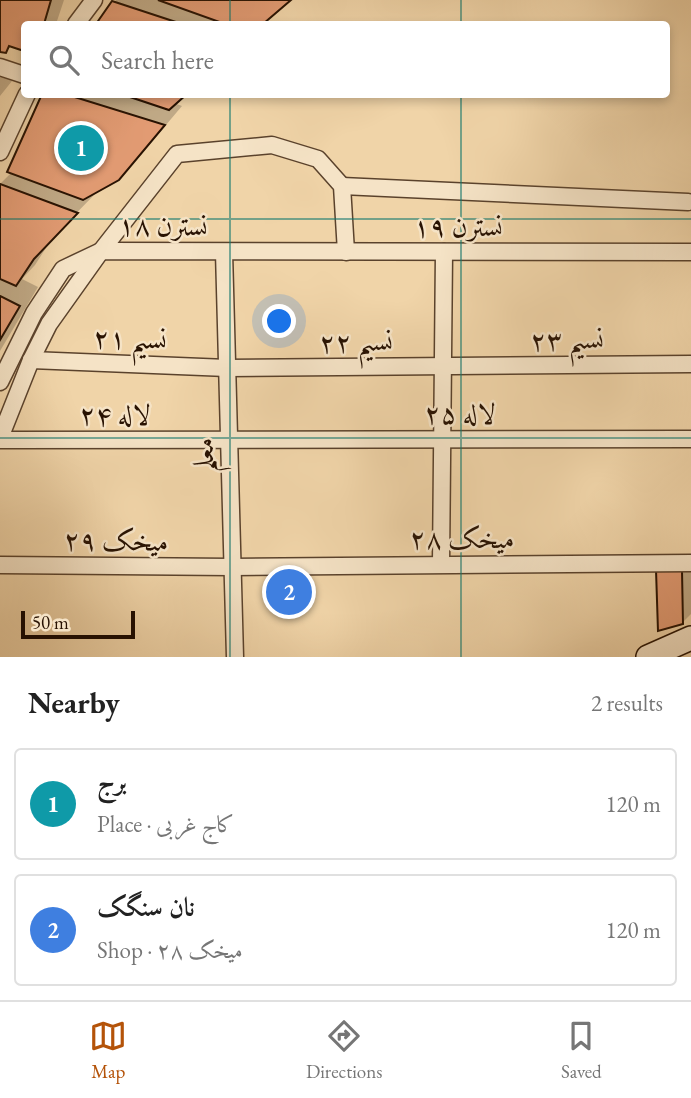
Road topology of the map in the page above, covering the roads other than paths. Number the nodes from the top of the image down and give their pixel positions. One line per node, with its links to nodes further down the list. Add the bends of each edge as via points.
1 (94, 0): 2 (street)
2 (78, 21)
3 (0, 67): 4 (street)
4 (21, 74)
5 (25, 98): 6 (street)
6 (0, 152)
7 (342, 186): 8 (street); 9 (street, via 318,159 272,145 177,154); 11 (street)
8 (688, 202)
9 (101, 251): 10 (street, نسترن ۱۸); 14 (street); 18 (street, via 63,269 34,313)
10 (224, 252): 11 (street, نسترن ۱۹); 17 (street, معلم)
11 (346, 252): 12 (street, نسترن ۱۹)
12 (444, 252): 13 (street, نسترن ۱۹); 16 (street)
13 (691, 253)
14 (31, 360): 17 (street, نسیم ۲۱); 19 (street)
15 (691, 364): 16 (street, نسیم ۲۳)
16 (443, 366): 17 (street, نسیم ۲۲); 20 (street)
17 (227, 368): 22 (street, معلم)
18 (0, 382)
19 (0, 439): 22 (street, لاله ۲۴)
20 (442, 439): 21 (street, لاله ۲۵); 22 (street, لاله ۲۵); 24 (street)
21 (691, 439)
22 (229, 440): 26 (street, معلم)
23 (691, 563): 24 (street, میخک ۲۸)
24 (441, 564): 26 (street, میخک ۲۸)
25 (0, 565): 26 (street, میخک ۲۹)
26 (233, 567): 28 (street, معلم)
27 (691, 638): 29 (main road)
28 (235, 657)
29 (648, 657)

